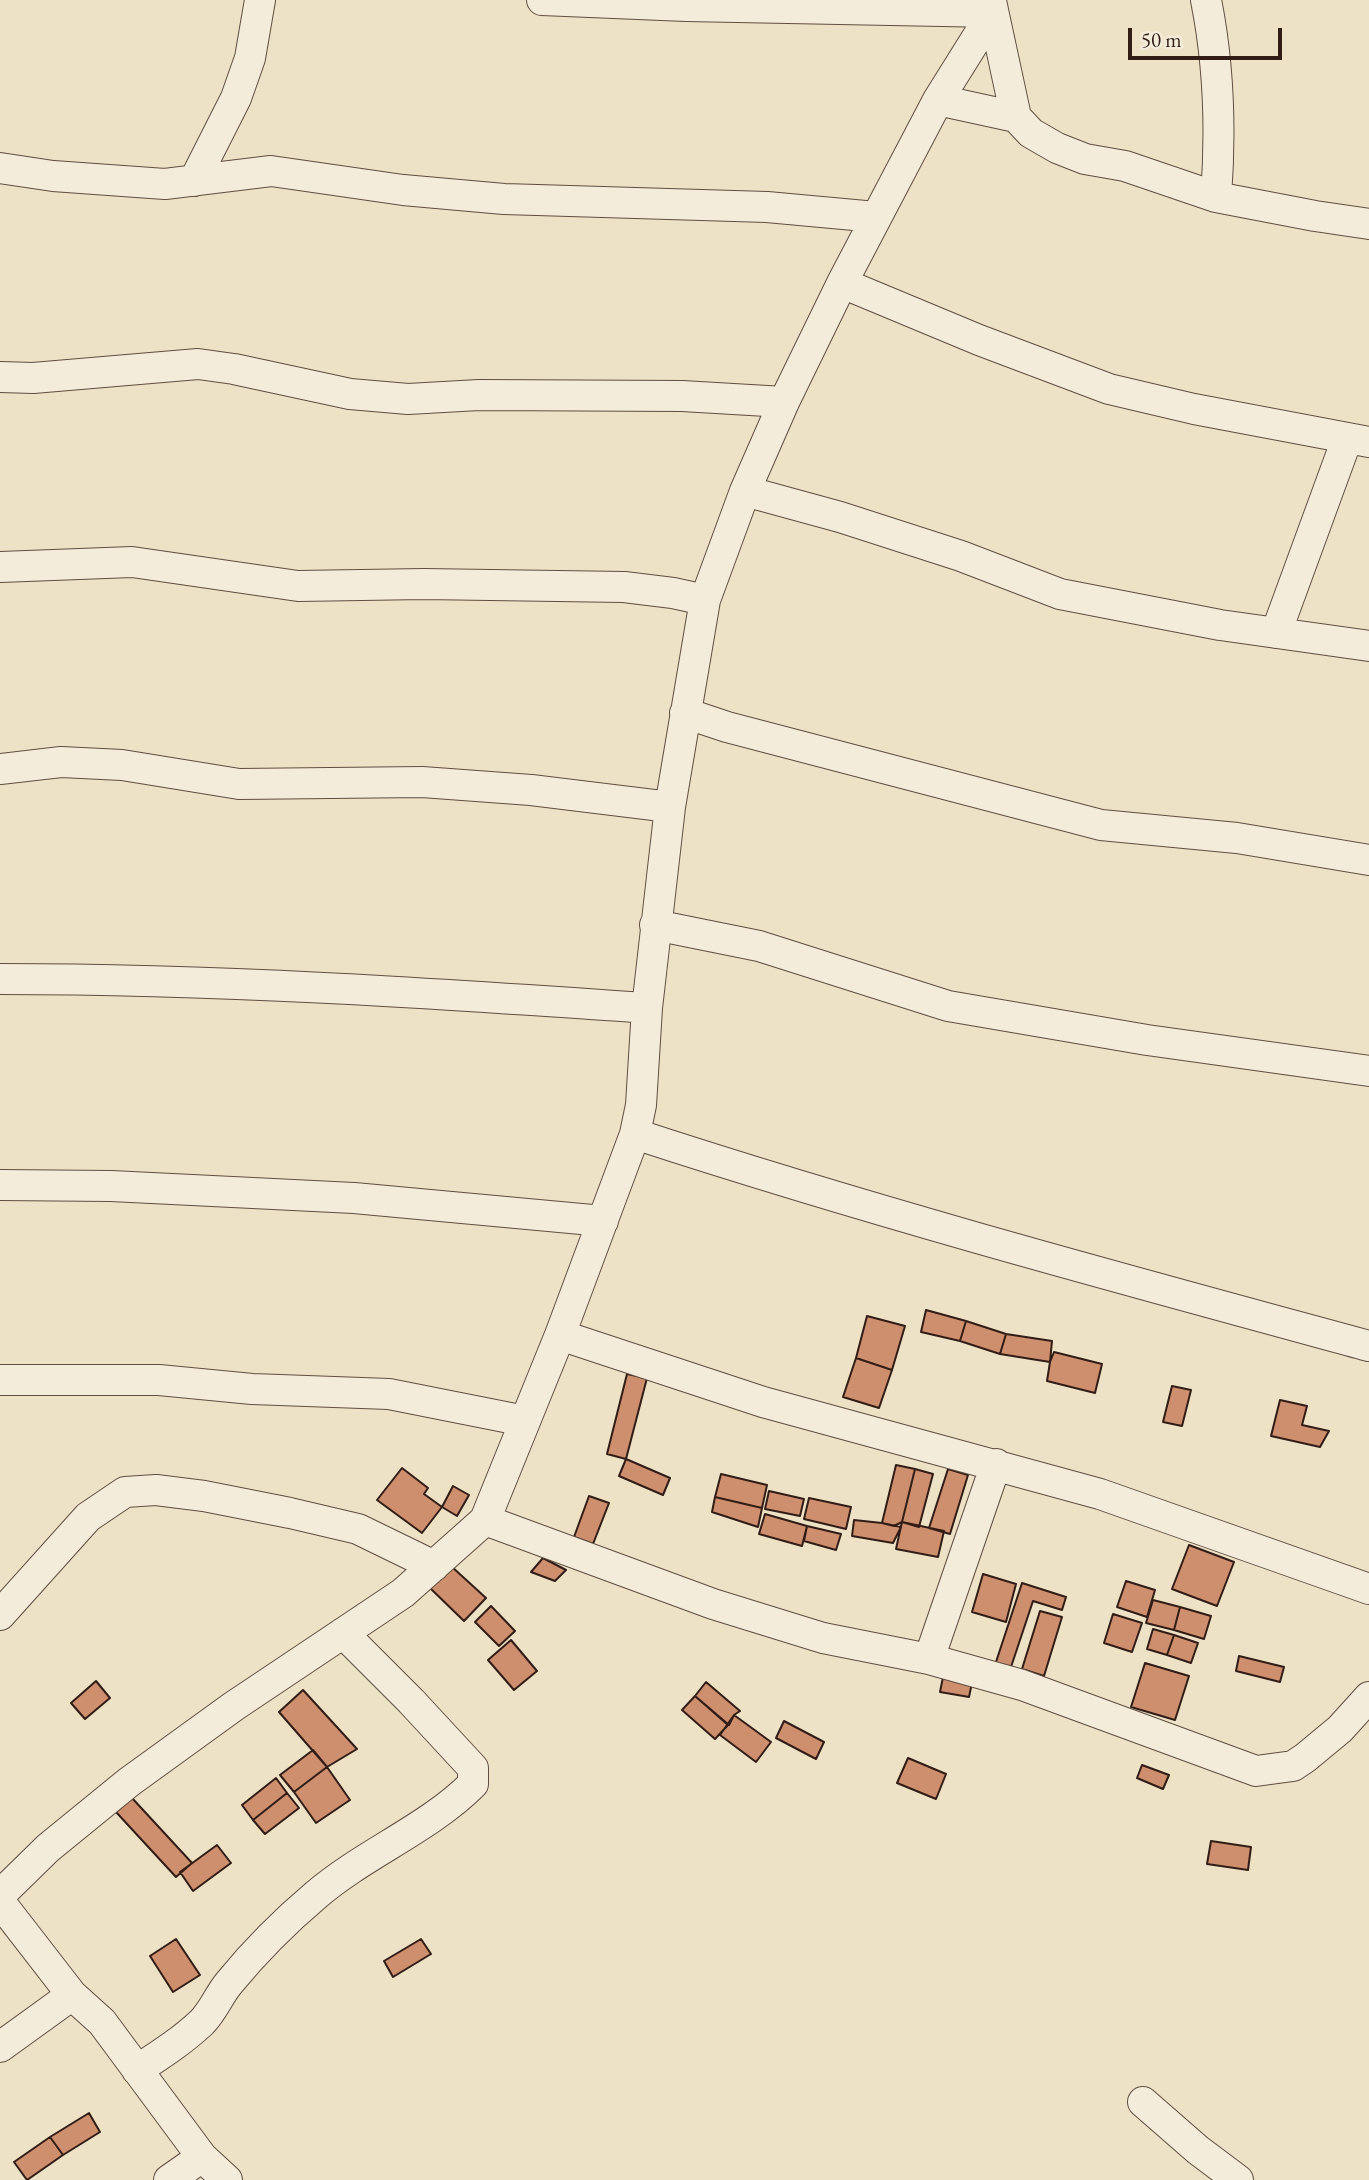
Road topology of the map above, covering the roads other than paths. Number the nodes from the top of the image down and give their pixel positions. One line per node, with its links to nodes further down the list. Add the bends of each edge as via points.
1 (260, 0): 8 (street, via 250,58 236,98)
2 (542, 0): 4 (street, via 686,6)
3 (1206, 0): 9 (street, via 1219,106)
4 (992, 6): 5 (street); 6 (street)
5 (938, 100): 6 (street); 10 (street)
6 (1016, 117): 9 (street, via 1031,133 1057,148)
7 (0, 168): 8 (street, via 120,181)
8 (194, 181): 10 (street, via 271,171 504,200 767,207)
9 (1216, 197): 11 (street)
10 (876, 217): 12 (street)
11 (1369, 224)
12 (842, 283): 14 (street); 15 (street, via 1108,389)
13 (0, 377): 14 (street, via 198,364 350,394 408,399 682,396)
14 (783, 402): 16 (street)
15 (1358, 441): 19 (street)
16 (745, 491): 18 (street); 19 (street, via 961,556 1060,594)
17 (0, 567): 18 (street, via 132,562 298,586 624,587)
18 (705, 600): 21 (street)
19 (1276, 633): 20 (street)
20 (1369, 646)
21 (685, 713): 23 (street); 24 (street, via 1101,825 1237,838)
22 (0, 769): 23 (street, via 61,762 122,765 239,784 422,782)
23 (670, 807): 25 (street)
24 (1369, 860)
25 (655, 925): 27 (street); 28 (street, via 759,946 948,1006 1147,1040)
26 (0, 979): 27 (street, via 368,989)
27 (647, 1008): 29 (street)
28 (1369, 1070)
29 (635, 1134): 31 (street); 33 (street, via 780,1182)
30 (0, 1185): 31 (street, via 354,1198)
31 (603, 1221): 32 (street)
32 (560, 1335): 35 (street); 36 (street, via 763,1402)
33 (1369, 1346)
34 (0, 1380): 35 (street, via 159,1380 389,1394)
35 (525, 1421): 37 (street)
36 (996, 1464): 39 (street, via 1100,1494); 42 (street)
37 (485, 1520): 38 (street); 42 (street, via 749,1615 823,1638)
38 (435, 1566): 40 (street, via 358,1529 204,1496 156,1490 125,1492 88,1517); 41 (street)
39 (1369, 1589)
40 (6, 1599)
41 (343, 1633): 44 (street, via 129,1782 48,1848); 48 (street, via 473,1768 473,1784 455,1802 364,1858 317,1894 260,1945 205,2020)
42 (929, 1659): 43 (street, via 1022,1685 1256,1771 1293,1766 1340,1728)
43 (1369, 1696)
44 (0, 1895)
45 (0, 1902): 46 (street)
46 (72, 1995): 47 (street); 48 (street, via 102,2022)
47 (0, 2048)
48 (137, 2070): 50 (street)
49 (1143, 2102): 53 (street)
50 (202, 2157): 51 (street); 52 (street)
51 (169, 2180)
52 (227, 2180)
53 (1238, 2180)

